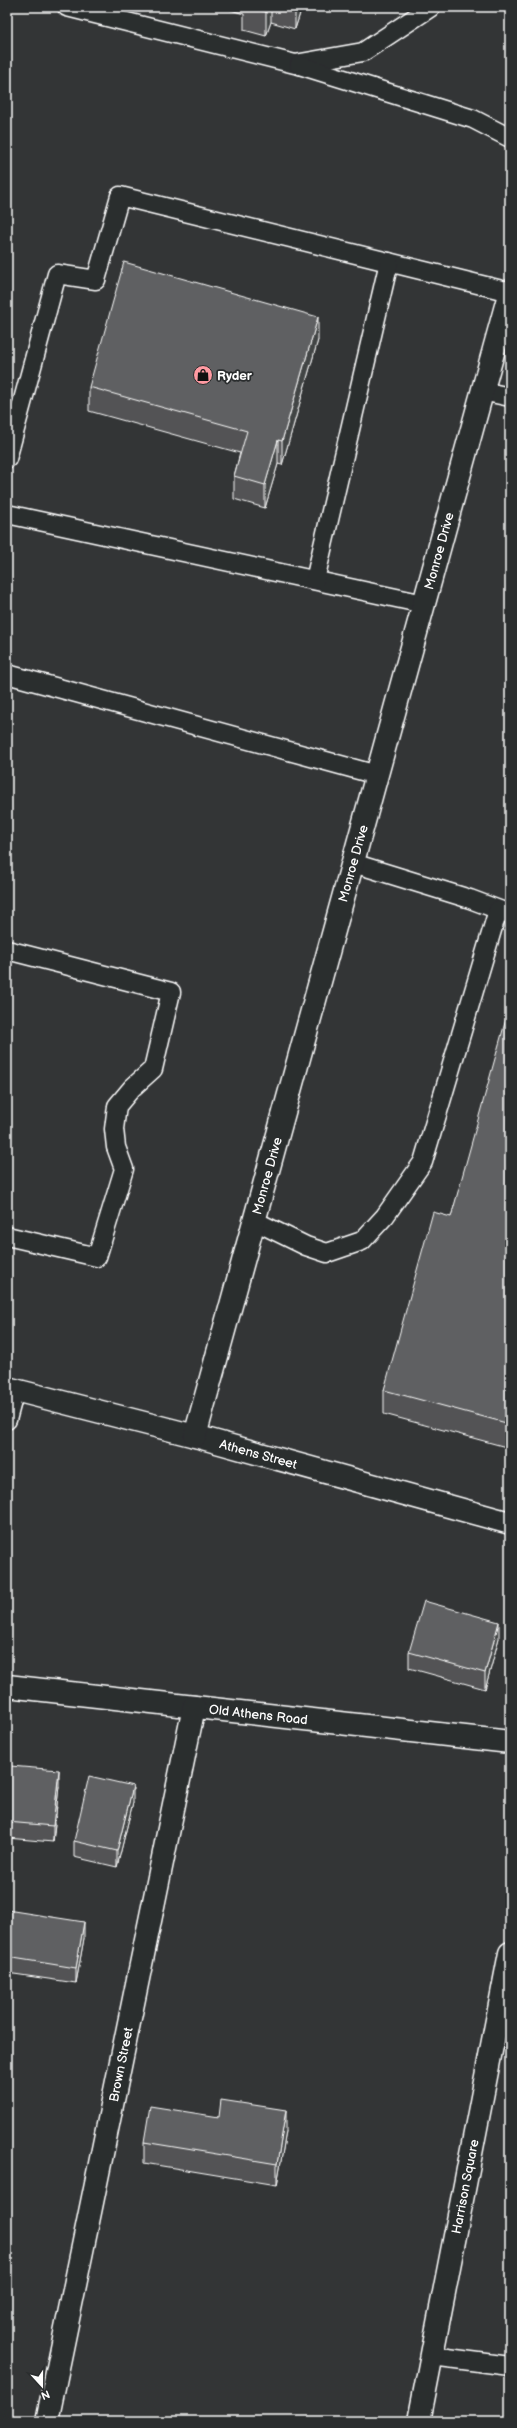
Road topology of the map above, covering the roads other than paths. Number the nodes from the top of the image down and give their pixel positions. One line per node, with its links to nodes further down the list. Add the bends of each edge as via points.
1 (66, 7): 3 (lane)
2 (431, 7): 3 (lane, via 364,52)
3 (295, 64): 4 (lane, via 473,119)
4 (510, 138)
5 (389, 262): 6 (lane); 9 (lane, via 120,196 96,280 57,274); 11 (lane)
6 (510, 292): 7 (street, Monroe Drive)
7 (482, 392): 8 (lane); 12 (street, Monroe Drive)
8 (510, 397)
9 (7, 459)
10 (7, 514): 11 (lane)
11 (315, 580): 12 (lane)
12 (424, 604): 14 (street, Monroe Drive)
13 (7, 674): 14 (lane)
14 (377, 775): 15 (street, Monroe Drive)
15 (353, 863): 16 (lane); 18 (street, Monroe Drive)
16 (504, 912): 18 (lane, via 423,1162 385,1216 362,1241 327,1253 306,1246)
17 (7, 950): 19 (lane, via 171,992 153,1069 132,1088 118,1106 114,1129 116,1147 124,1169 98,1257)
18 (255, 1221): 22 (street, Monroe Drive)
19 (7, 1236)
20 (11, 1388): 21 (lane); 22 (street, Athens Street)
21 (7, 1420)
22 (196, 1436): 23 (street, Athens Street)
23 (510, 1523)
24 (7, 1686): 25 (street, Old Athens Road)
25 (194, 1707): 26 (street, Old Athens Road); 30 (street, Brown Street)
26 (510, 1742)
27 (510, 1953): 28 (street, Harrison Square)
28 (432, 2356): 29 (lane); 31 (street, Harrison Square)
29 (510, 2366)
30 (47, 2421)
31 (419, 2421)

